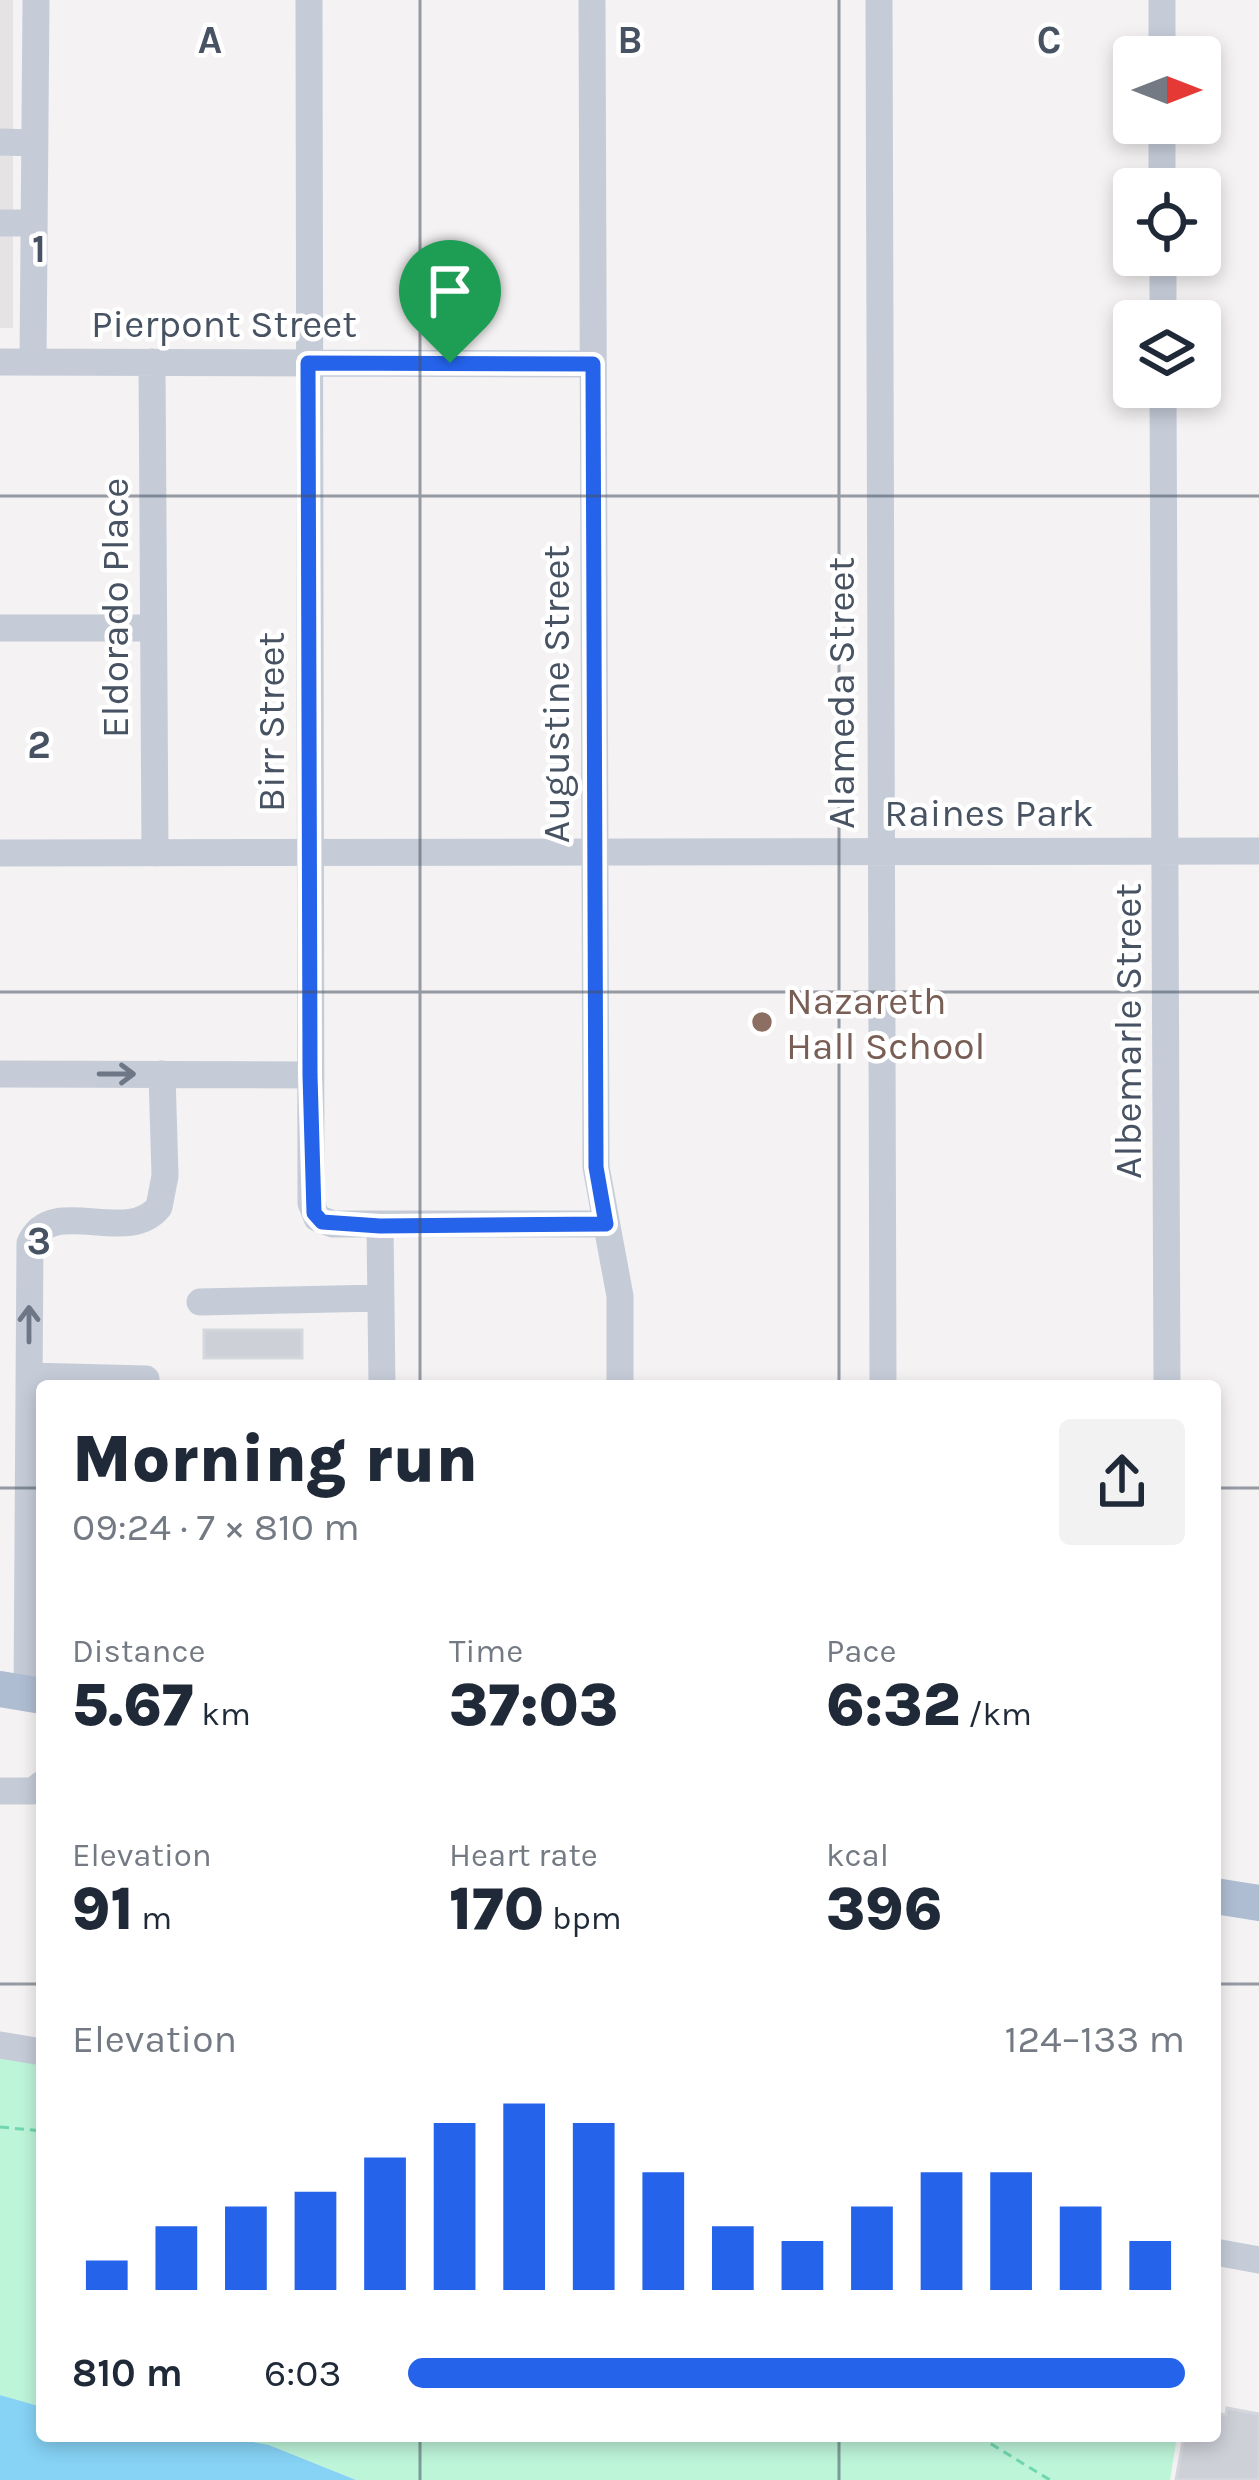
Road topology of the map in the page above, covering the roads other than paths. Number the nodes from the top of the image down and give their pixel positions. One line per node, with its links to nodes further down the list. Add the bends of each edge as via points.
1 (36, 0): 8 (street)
2 (309, 0): 14 (street, Birr Street)
3 (592, 0): 15 (street, Augustine Street)
4 (879, 0): 22 (street, Alameda Street)
5 (1162, 0): 6 (street)
6 (1162, 36)
7 (0, 142): 8 (street)
8 (35, 143): 9 (street)
9 (34, 223): 10 (street); 12 (street)
10 (0, 224)
11 (0, 362): 12 (street, Pierpont Street)
12 (33, 362): 13 (street, Pierpont Street)
13 (152, 362): 14 (street, Pierpont Street); 18 (street, Eldorado Place)
14 (308, 363): 15 (street, Pierpont Street); 25 (street, Birr Street)
15 (593, 364): 21 (street, Augustine Street)
16 (1163, 408): 19 (street, Albemarle Street)
17 (0, 628): 18 (street)
18 (154, 628): 24 (street, Eldorado Place)
19 (1165, 851): 20 (street, Raines Park); 22 (street, Raines Park); 38 (street, Albemarle Street)
20 (1259, 851)
21 (595, 852): 22 (street, Raines Park); 25 (street, Raines Park); 29 (street, Augustine Street, via 596,1167)
22 (879, 852): 37 (street, Alameda Street)
23 (0, 853): 24 (street, Raines Park)
24 (155, 853): 25 (street, Raines Park)
25 (310, 853): 28 (street, Birr Street)
26 (0, 1074): 27 (street, one-way to 27)
27 (162, 1074): 28 (street); 33 (street, one-way to 27, via 30,1243 51,1221 139,1222 160,1207)
28 (310, 1075): 30 (street, Birr Street, via 314,1213 322,1222)
29 (606, 1224): 30 (street); 36 (street, Augustine Street, via 620,1296)
30 (380, 1226): 31 (street)
31 (380, 1298): 32 (street); 35 (street)
32 (200, 1302)
33 (30, 1376): 34 (street); 39 (street)
34 (146, 1378)
35 (382, 1380)
36 (620, 1380)
37 (883, 1380)
38 (1167, 1380)
39 (36, 1428): 40 (street)
40 (36, 1631): 41 (street)
41 (23, 1693)
42 (36, 1789): 43 (street)
43 (0, 1791)
44 (1221, 1897): 45 (main road)
45 (1259, 1903)
46 (0, 2044): 47 (street)
47 (36, 2051)
48 (1221, 2253): 49 (street)
49 (1259, 2260)

